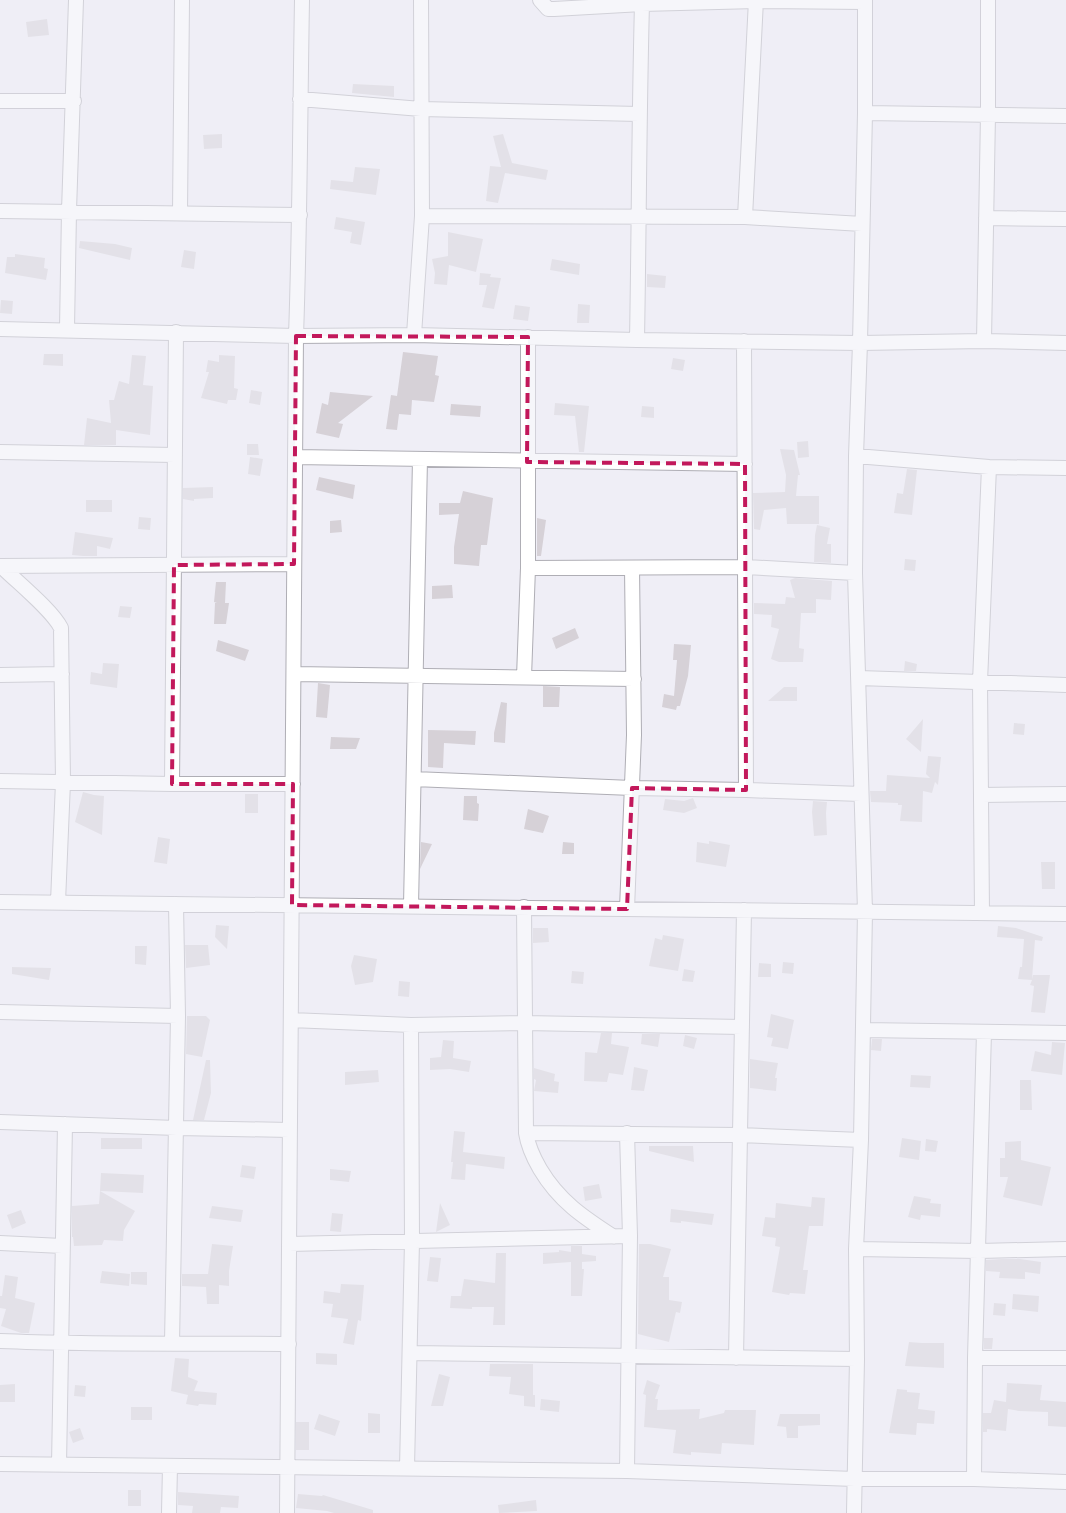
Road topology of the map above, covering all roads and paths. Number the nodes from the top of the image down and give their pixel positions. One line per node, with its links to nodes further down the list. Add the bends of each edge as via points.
1 (76, 0): 11 (street)
2 (182, 0): 20 (street)
3 (302, 0): 10 (street)
4 (421, 0): 13 (street)
5 (540, 0): 9 (street, via 548,9)
6 (756, 0): 8 (street); 9 (street); 24 (street)
7 (988, 0): 16 (street)
8 (865, 1): 14 (street)
9 (642, 4): 15 (street)
10 (300, 99): 13 (street); 21 (street)
11 (74, 101): 12 (street); 19 (street)
12 (0, 102)
13 (421, 109): 15 (street); 23 (street)
14 (865, 112): 16 (street); 27 (street)
15 (639, 114): 22 (street)
16 (988, 114): 17 (street); 25 (street)
17 (1066, 116)
18 (0, 211): 19 (street)
19 (70, 211): 20 (street); 29 (street)
20 (180, 213): 21 (street)
21 (300, 215): 32 (street)
22 (639, 215): 23 (street); 24 (street); 34 (street)
23 (422, 216): 31 (street)
24 (745, 217): 27 (street)
25 (986, 218): 26 (street); 36 (street)
26 (1066, 219)
27 (862, 224): 37 (street)
28 (0, 329): 29 (street)
29 (67, 329): 30 (street)
30 (176, 332): 32 (street); 40 (street)
31 (414, 335): 32 (street); 33 (street)
32 (296, 336): 42 (street)
33 (528, 337): 34 (street); 44 (street)
34 (637, 340): 35 (street)
35 (744, 341): 37 (street); 45 (street)
36 (984, 341): 37 (street); 38 (street)
37 (860, 343): 41 (street)
38 (1066, 343)
39 (0, 452): 40 (street)
40 (175, 455): 49 (street)
41 (856, 456): 46 (street); 54 (street)
42 (295, 458): 43 (street); 48 (street)
43 (420, 459): 44 (street); 58 (street)
44 (527, 462): 45 (street); 52 (street)
45 (744, 464): 51 (street)
46 (989, 467): 47 (street); 62 (street)
47 (1066, 468)
48 (294, 564): 49 (street); 56 (street)
49 (174, 565): 50 (street); 67 (street)
50 (1, 566): 55 (street, via 60,626)
51 (746, 567): 53 (street); 54 (street); 70 (street)
52 (528, 568): 53 (street); 59 (street)
53 (632, 568): 61 (street)
54 (855, 574): 60 (street)
55 (62, 674): 57 (street); 66 (street)
56 (294, 674): 58 (street); 68 (street)
57 (0, 675)
58 (415, 676): 59 (street); 64 (street)
59 (524, 677): 61 (street)
60 (859, 678): 62 (street); 71 (street)
61 (634, 679): 69 (street)
62 (980, 682): 63 (street); 73 (street)
63 (1066, 684)
64 (414, 779): 69 (street); 78 (street)
65 (0, 781): 66 (street)
66 (64, 782): 67 (street); 75 (street)
67 (172, 784): 68 (street)
68 (293, 784): 77 (street)
69 (632, 788): 70 (street); 80 (street)
70 (746, 790): 71 (street)
71 (861, 794): 82 (street)
72 (1066, 794): 73 (street)
73 (980, 795): 83 (street)
74 (0, 902): 75 (street)
75 (58, 902): 76 (street)
76 (176, 904): 77 (street); 86 (street)
77 (292, 905): 78 (street); 87 (street)
78 (411, 906): 79 (street)
79 (524, 908): 80 (street); 88 (street)
80 (627, 909): 81 (street)
81 (744, 910): 82 (street); 90 (street)
82 (865, 911): 83 (street); 91 (street)
83 (982, 913): 84 (street)
84 (1066, 914)
85 (0, 1012): 86 (street)
86 (178, 1016): 96 (street)
87 (291, 1020): 89 (street); 97 (street)
88 (524, 1023): 89 (street); 90 (street); 98 (street)
89 (411, 1025): 104 (street)
90 (742, 1027): 100 (street)
91 (863, 1030): 92 (street); 101 (street)
92 (984, 1032): 93 (street); 110 (street)
93 (1066, 1033)
94 (0, 1122): 95 (street)
95 (65, 1124): 96 (street); 107 (street)
96 (176, 1128): 97 (street); 112 (street)
97 (290, 1130): 106 (street)
98 (526, 1133): 99 (street); 102 (street, via 533,1158 556,1192 580,1215)
99 (627, 1133): 100 (street); 103 (street)
100 (740, 1135): 101 (street); 117 (street)
101 (861, 1140): 108 (street)
102 (614, 1236): 103 (street); 104 (street)
103 (630, 1236): 116 (street)
104 (412, 1241): 106 (street); 115 (street)
105 (0, 1243): 107 (street)
106 (289, 1244): 114 (street)
107 (62, 1246): 113 (street)
108 (856, 1249): 110 (street); 120 (street)
109 (1066, 1249): 110 (street)
110 (979, 1251): 118 (street)
111 (0, 1341): 113 (street)
112 (172, 1342): 113 (street); 114 (street)
113 (62, 1344): 122 (street)
114 (289, 1344): 124 (street)
115 (410, 1353): 116 (street); 125 (street)
116 (629, 1356): 117 (street); 126 (street)
117 (736, 1358): 120 (street)
118 (975, 1358): 119 (street); 128 (street)
119 (1066, 1358)
120 (857, 1359): 127 (street)
121 (0, 1464): 122 (street)
122 (59, 1465): 123 (street)
123 (170, 1466): 124 (street); 130 (street)
124 (287, 1467): 125 (street); 131 (street)
125 (407, 1468): 126 (street)
126 (627, 1470): 127 (street)
127 (855, 1479): 128 (street); 132 (street)
128 (974, 1479): 129 (street)
129 (1066, 1482)
130 (169, 1513)
131 (287, 1513)
132 (854, 1513)

